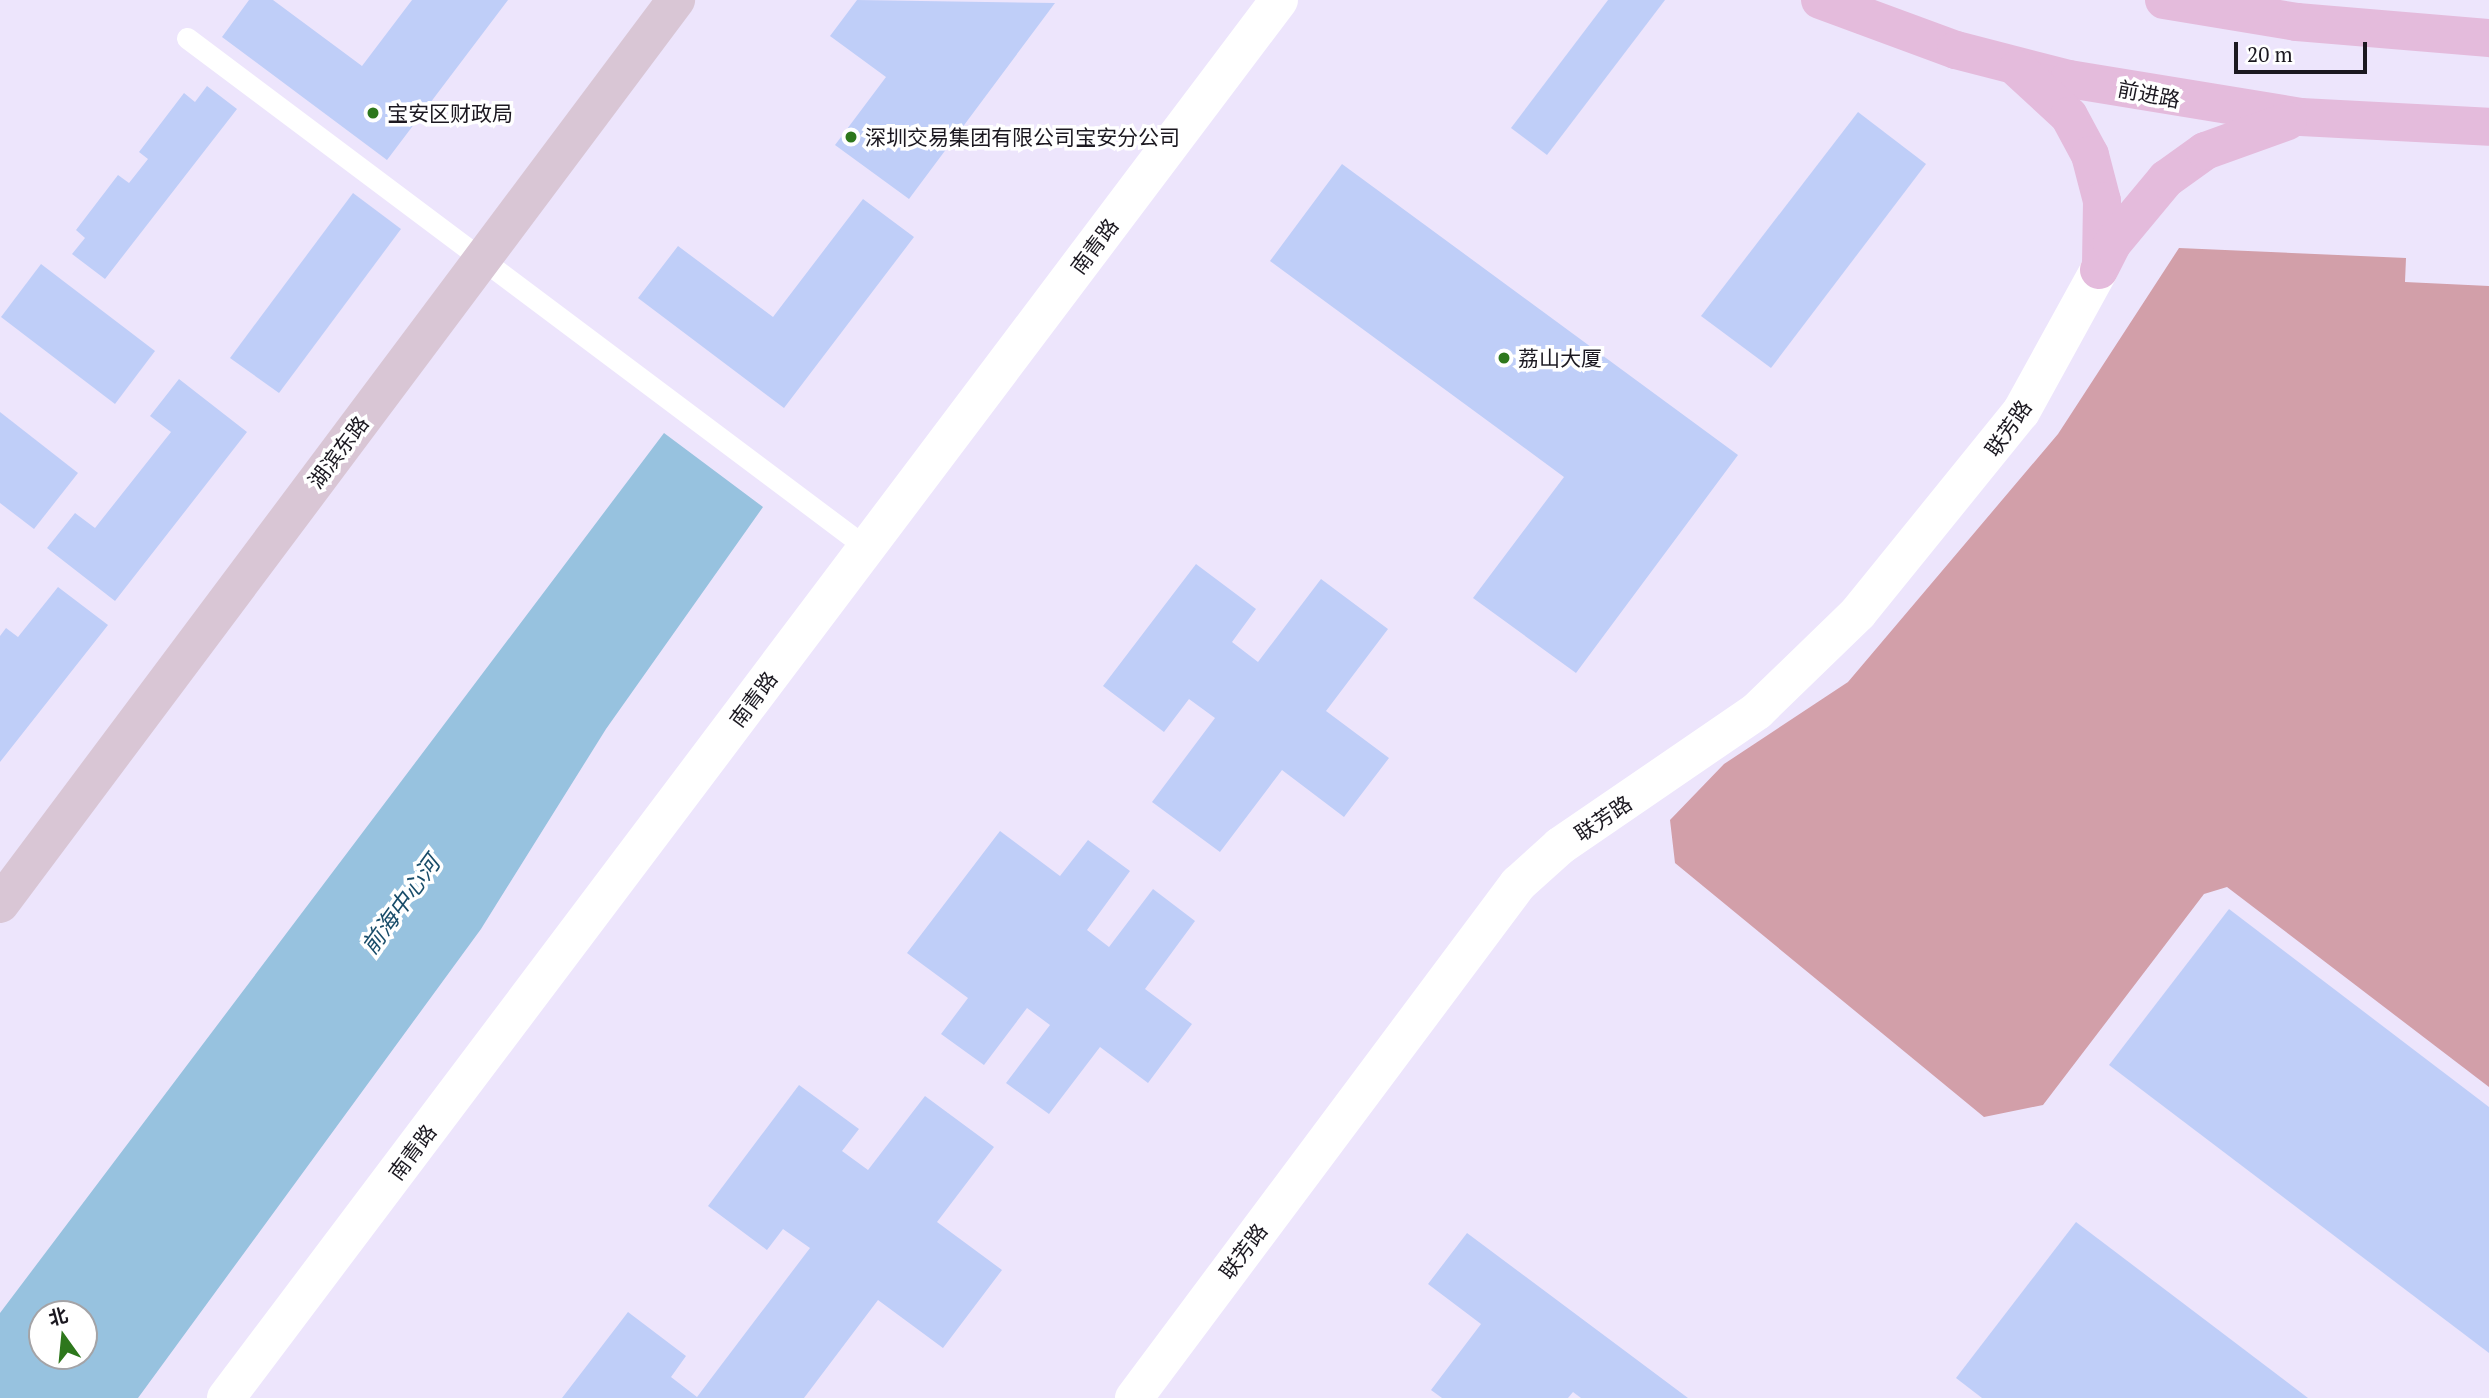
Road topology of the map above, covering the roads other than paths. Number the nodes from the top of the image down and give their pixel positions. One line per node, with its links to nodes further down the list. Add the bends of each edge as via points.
1 (676, 0): 12 (main road, 湖滨东路)
2 (1279, 0): 14 (street, 南青路)
3 (1820, 0): 7 (main road, 前进路)
4 (1894, 0): 7 (main road, via 1899,18)
5 (2164, 0): 8 (main road, via 2297,22)
6 (187, 38): 12 (lane)
7 (1924, 38): 9 (main road, 前进路)
8 (2489, 38)
9 (2010, 64): 10 (main road, 前进路, via 2197,103); 13 (main road, via 2041,85 2069,116 2090,155 2104,227)
10 (2301, 117): 11 (main road, 前进路); 13 (main road, via 2205,151 2166,179 2128,222)
11 (2489, 127)
12 (482, 260): 14 (lane); 15 (main road, 湖滨东路)
13 (2099, 270): 17 (street, 联芳路, via 2021,412 1849,622 1756,711 1560,846 1518,884)
14 (867, 548): 16 (street, 南青路)
15 (0, 904)
16 (226, 1398)
17 (1134, 1398)

